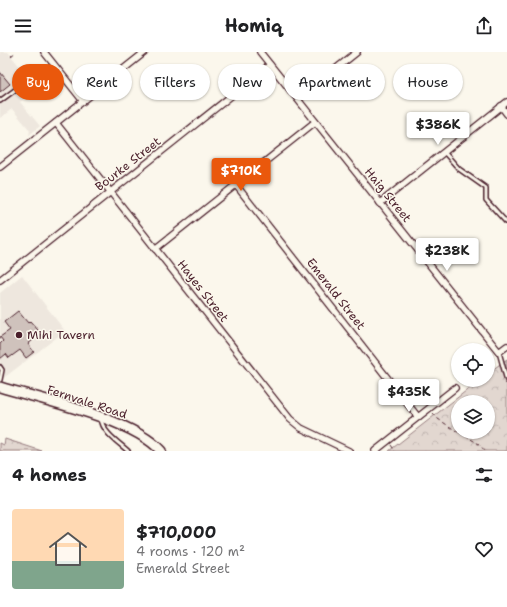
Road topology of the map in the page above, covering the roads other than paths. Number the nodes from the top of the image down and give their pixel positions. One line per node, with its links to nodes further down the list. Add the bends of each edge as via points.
1 (44, 52): 13 (street)
2 (145, 52): 13 (street)
3 (260, 52): 5 (street, Haig Street)
4 (357, 52): 6 (street)
5 (269, 64)
6 (342, 64)
7 (276, 72): 8 (street, Haig Street)
8 (284, 82)
9 (12, 92): 12 (lane)
10 (226, 100): 22 (street, Bourke Street)
11 (299, 100): 17 (street, Haig Street)
12 (0, 101)
13 (83, 101): 18 (street)
14 (507, 102): 15 (street)
15 (501, 106): 16 (street); 19 (street)
16 (507, 114)
17 (316, 122): 21 (street); 23 (street, Haig Street)
18 (56, 123): 20 (street); 22 (street, Hayes Street)
19 (444, 152): 23 (street); 24 (lane, via 459,169 486,188 486,200)
20 (0, 167)
21 (236, 185): 25 (street); 35 (street, Emerald Street)
22 (110, 192): 25 (street, Hayes Street); 26 (street, Bourke Street)
23 (380, 203): 28 (street, Haig Street)
24 (506, 222)
25 (155, 249): 38 (street, Hayes Street, via 294,422 304,430)
26 (0, 280)
27 (507, 346): 28 (street)
28 (499, 352): 31 (lane)
29 (0, 367): 30 (lane)
30 (0, 380)
31 (507, 380)
32 (0, 387): 34 (main road, Fernvale Road)
33 (455, 388): 35 (street)
34 (101, 417): 36 (lane, via 101,424); 37 (main road, Fernvale Road, via 138,433)
35 (418, 417): 39 (street)
36 (128, 451)
37 (161, 451)
38 (349, 451)
39 (375, 451)

